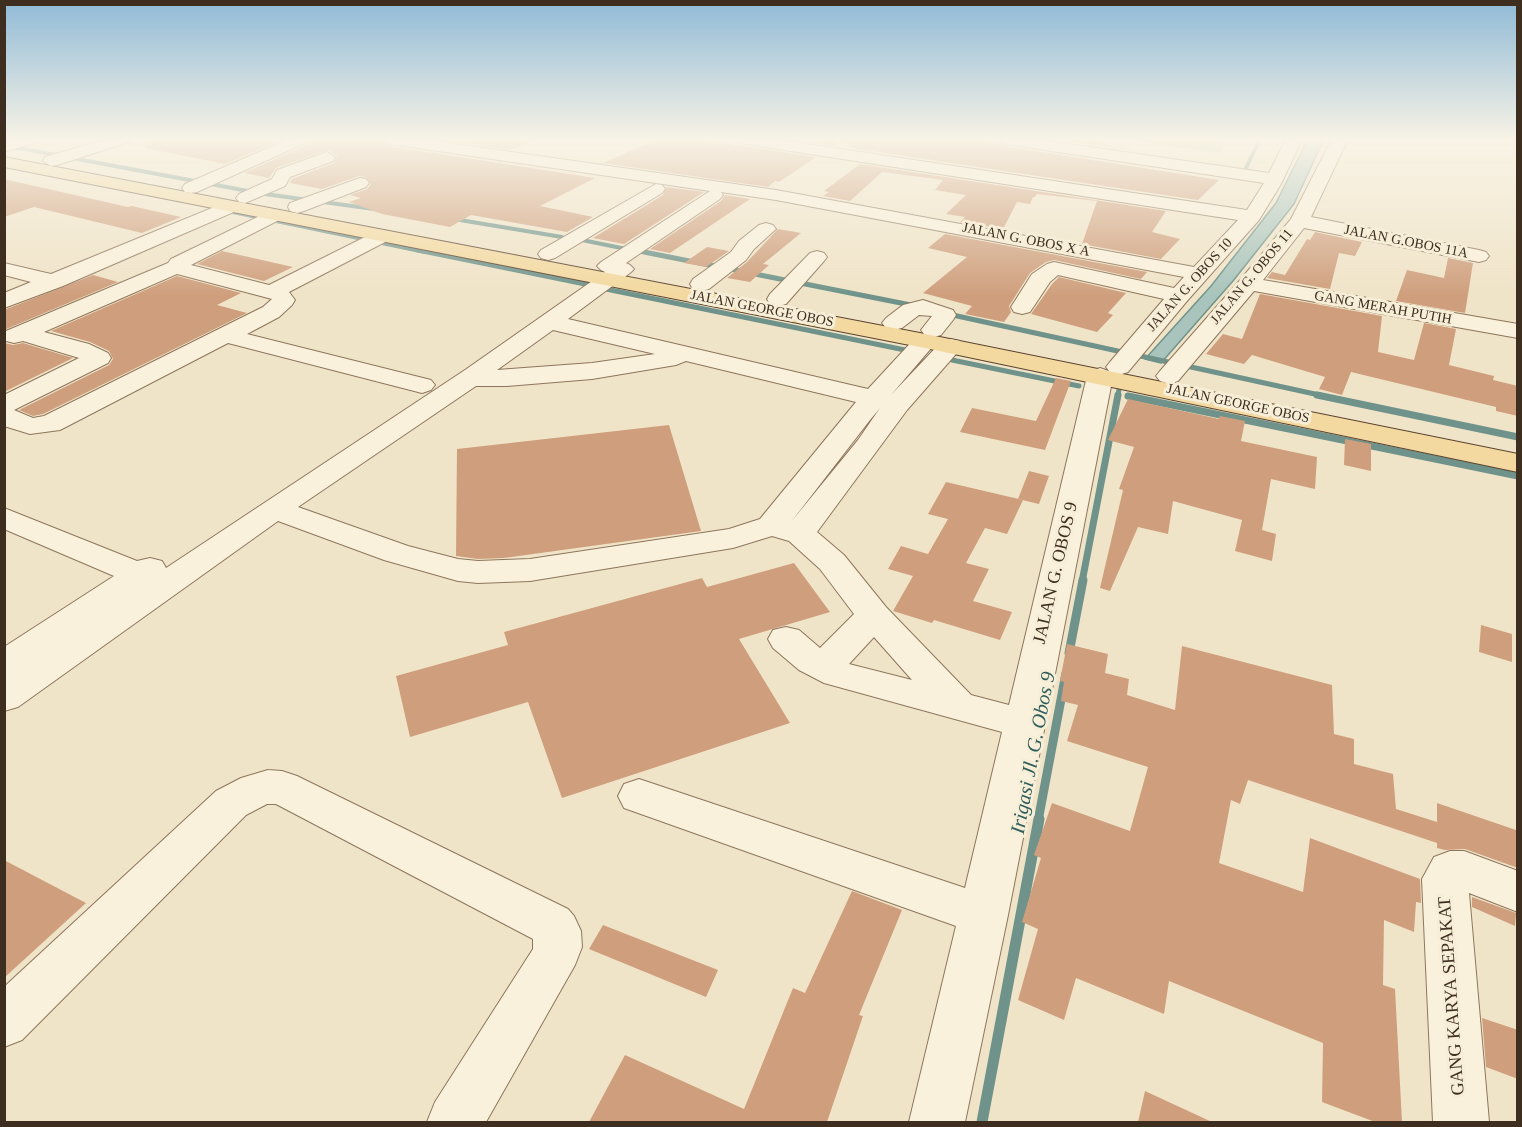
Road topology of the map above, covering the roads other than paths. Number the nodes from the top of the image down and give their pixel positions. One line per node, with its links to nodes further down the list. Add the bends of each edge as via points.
1 (183, 192): 13 (main road, JALAN GEORGE OBOS)
2 (203, 192): 13 (main road, JALAN GEORGE OBOS)
3 (259, 192): 13 (street)
4 (337, 192): 14 (street)
5 (652, 192): 20 (street)
6 (756, 192): 12 (street, JALAN G. OBOS X A)
7 (786, 192): 12 (street)
8 (1091, 192): 16 (street)
9 (1283, 192): 16 (street, JALAN G. OBOS 10)
10 (1291, 192): 17 (street, JALAN G. OBOS 11)
11 (714, 195): 25 (street)
12 (780, 195): 26 (street, JALAN G. OBOS X A)
13 (237, 202): 14 (main road, JALAN GEORGE OBOS); 15 (main road, JALAN GEORGE OBOS); 27 (street)
14 (297, 207): 20 (main road, JALAN GEORGE OBOS)
15 (272, 216): 19 (main road, JALAN GEORGE OBOS); 23 (street)
16 (1252, 216): 26 (street, JALAN G. OBOS 10)
17 (1299, 221): 21 (street, JALAN G.OBOS 11A); 29 (street, JALAN G. OBOS 11)
18 (766, 229): 28 (street, via 739,256)
19 (382, 236): 25 (main road, JALAN GEORGE OBOS); 30 (street)
20 (548, 254): 25 (main road, JALAN GEORGE OBOS)
21 (1479, 256)
22 (817, 257): 32 (street)
23 (175, 267): 30 (street); 39 (street)
24 (4, 269): 27 (street)
25 (605, 270): 28 (main road, JALAN GEORGE OBOS); 35 (street); 40 (main road, JALAN GEORGE OBOS); 43 (street)
26 (1200, 274): 31 (street, JALAN G. OBOS 10)
27 (55, 281): 33 (street)
28 (701, 284): 32 (main road, JALAN GEORGE OBOS)
29 (1249, 284): 37 (street, GANG MERAH PUTIH); 44 (street, JALAN G. OBOS 11)
30 (272, 292): 38 (street, via 283,296 282,304)
31 (1179, 296): 34 (street, via 1054,268 1040,279); 42 (street, JALAN G. OBOS 10)
32 (778, 299): 36 (main road, JALAN GEORGE OBOS)
33 (4, 302)
34 (1022, 307)
35 (551, 322): 41 (street); 43 (street)
36 (894, 323): 40 (street, via 917,308 933,309 945,315)
37 (1518, 331)
38 (224, 335): 45 (street); 48 (street, via 50,424 30,426)
39 (13, 337): 47 (street, via 80,349 99,357)
40 (936, 339): 42 (main road, JALAN GEORGE OBOS); 46 (street)
41 (691, 355): 43 (street, via 592,371); 46 (street)
42 (1119, 363): 44 (main road, JALAN GEORGE OBOS); 50 (main road, JALAN GEORGE OBOS); 61 (street, JALAN G. OBOS 9)
43 (465, 368): 45 (street); 51 (street)
44 (1174, 370): 49 (main road, JALAN GEORGE OBOS)
45 (422, 385): 54 (street)
46 (886, 401): 53 (street, via 868,446 834,487)
47 (4, 405)
48 (4, 416)
49 (1518, 449)
50 (1518, 463)
51 (275, 509): 53 (street, via 396,553 478,572 530,570); 54 (street)
52 (4, 517): 54 (street)
53 (786, 530): 55 (street, via 832,562)
54 (153, 580): 57 (street); 59 (street)
55 (874, 615): 58 (street); 60 (street)
56 (786, 639): 58 (street, via 812,662)
57 (4, 665)
58 (824, 667): 60 (street)
59 (4, 697)
60 (957, 705): 61 (street)
61 (1023, 723): 64 (street, JALAN G. OBOS 9)
62 (639, 796): 64 (street)
63 (1518, 892): 68 (street, GANG KARYA SEPAKAT, via 1464,871 1450,872 1445,879)
64 (984, 915): 67 (street, JALAN G. OBOS 9)
65 (4, 1022): 66 (street, via 231,804 256,790 282,788 551,924 558,932 558,947 550,965)
66 (455, 1122)
67 (937, 1122)
68 (1461, 1122)

